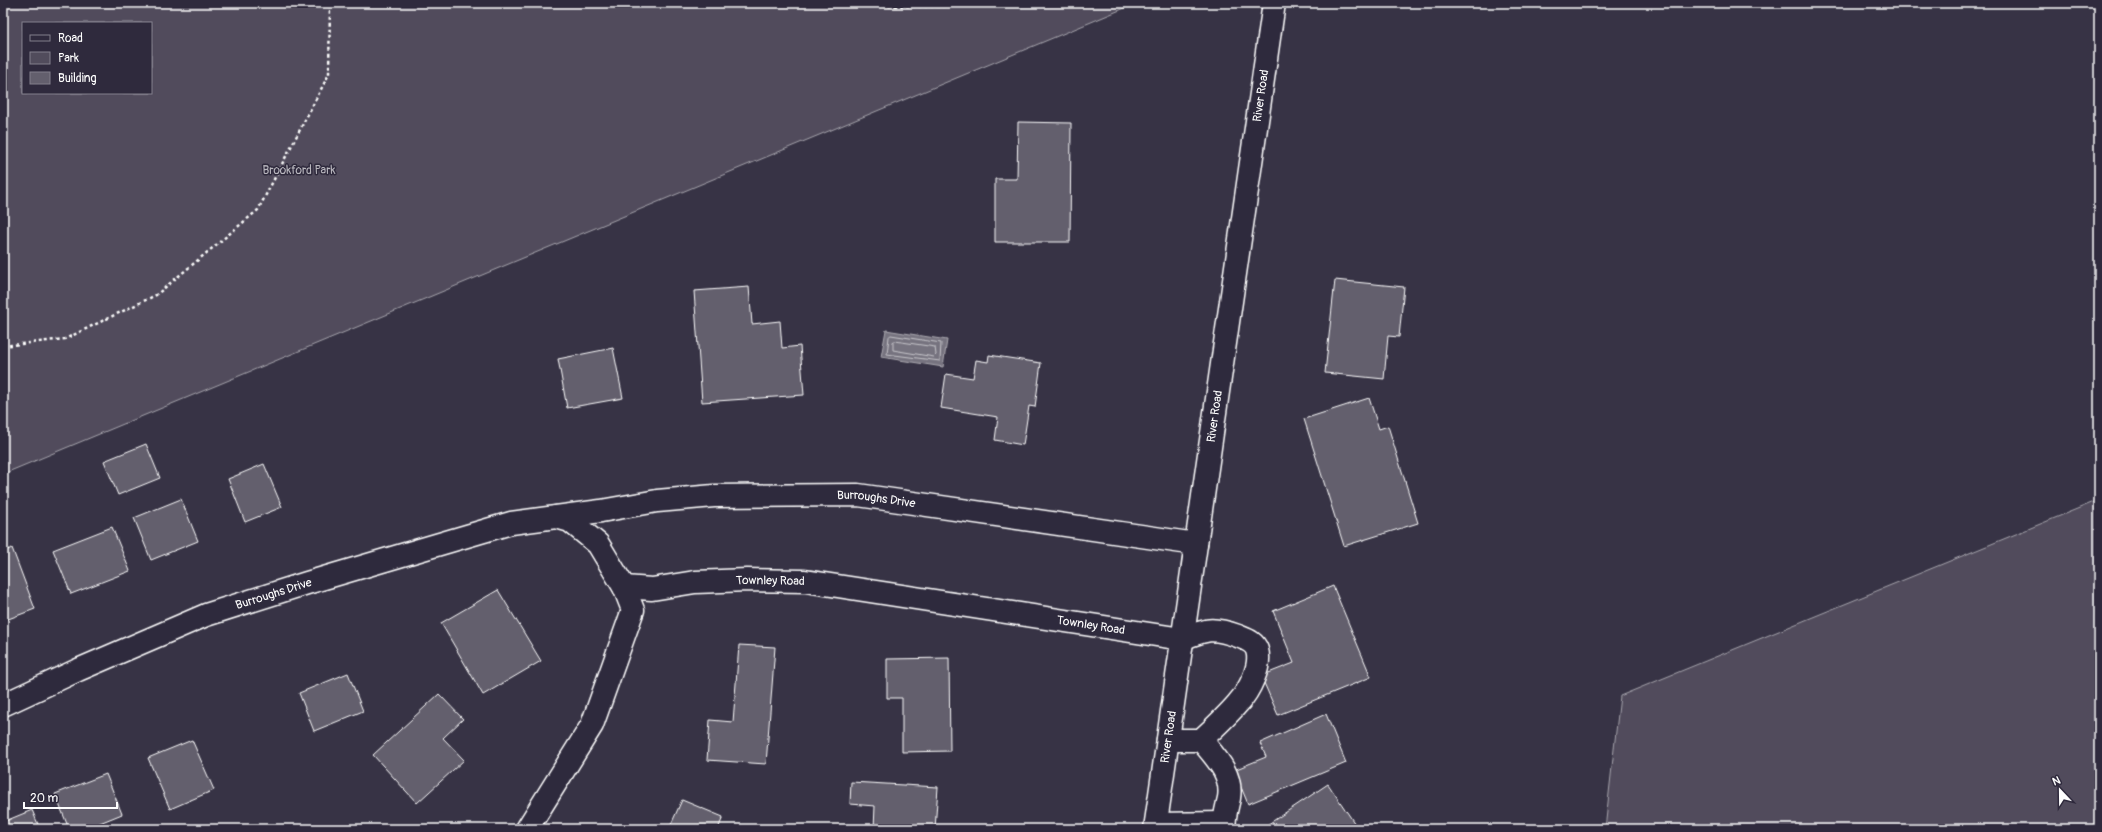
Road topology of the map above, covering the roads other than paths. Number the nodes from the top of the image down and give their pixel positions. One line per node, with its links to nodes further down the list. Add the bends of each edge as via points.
1 (1274, 3): 3 (street, River Road)
2 (556, 517): 3 (street, Burroughs Drive, via 657,501 714,496 858,495); 4 (street, Burroughs Drive, via 570,521 598,544); 6 (street, Burroughs Drive, via 511,523 206,614)
3 (1196, 544): 5 (street, River Road)
4 (624, 587): 5 (street, Townley Road, via 652,589 695,582 805,581); 11 (street, via 633,610 592,725)
5 (1182, 639): 7 (street, River Road); 8 (street, via 1211,629 1220,630 1248,640 1257,650 1256,670 1249,688 1239,703)
6 (3, 704)
7 (1168, 740): 8 (street); 9 (street, River Road)
8 (1201, 740): 10 (street, via 1224,769 1229,780 1230,791)
9 (1155, 826): 10 (street)
10 (1224, 826)
11 (527, 829)

